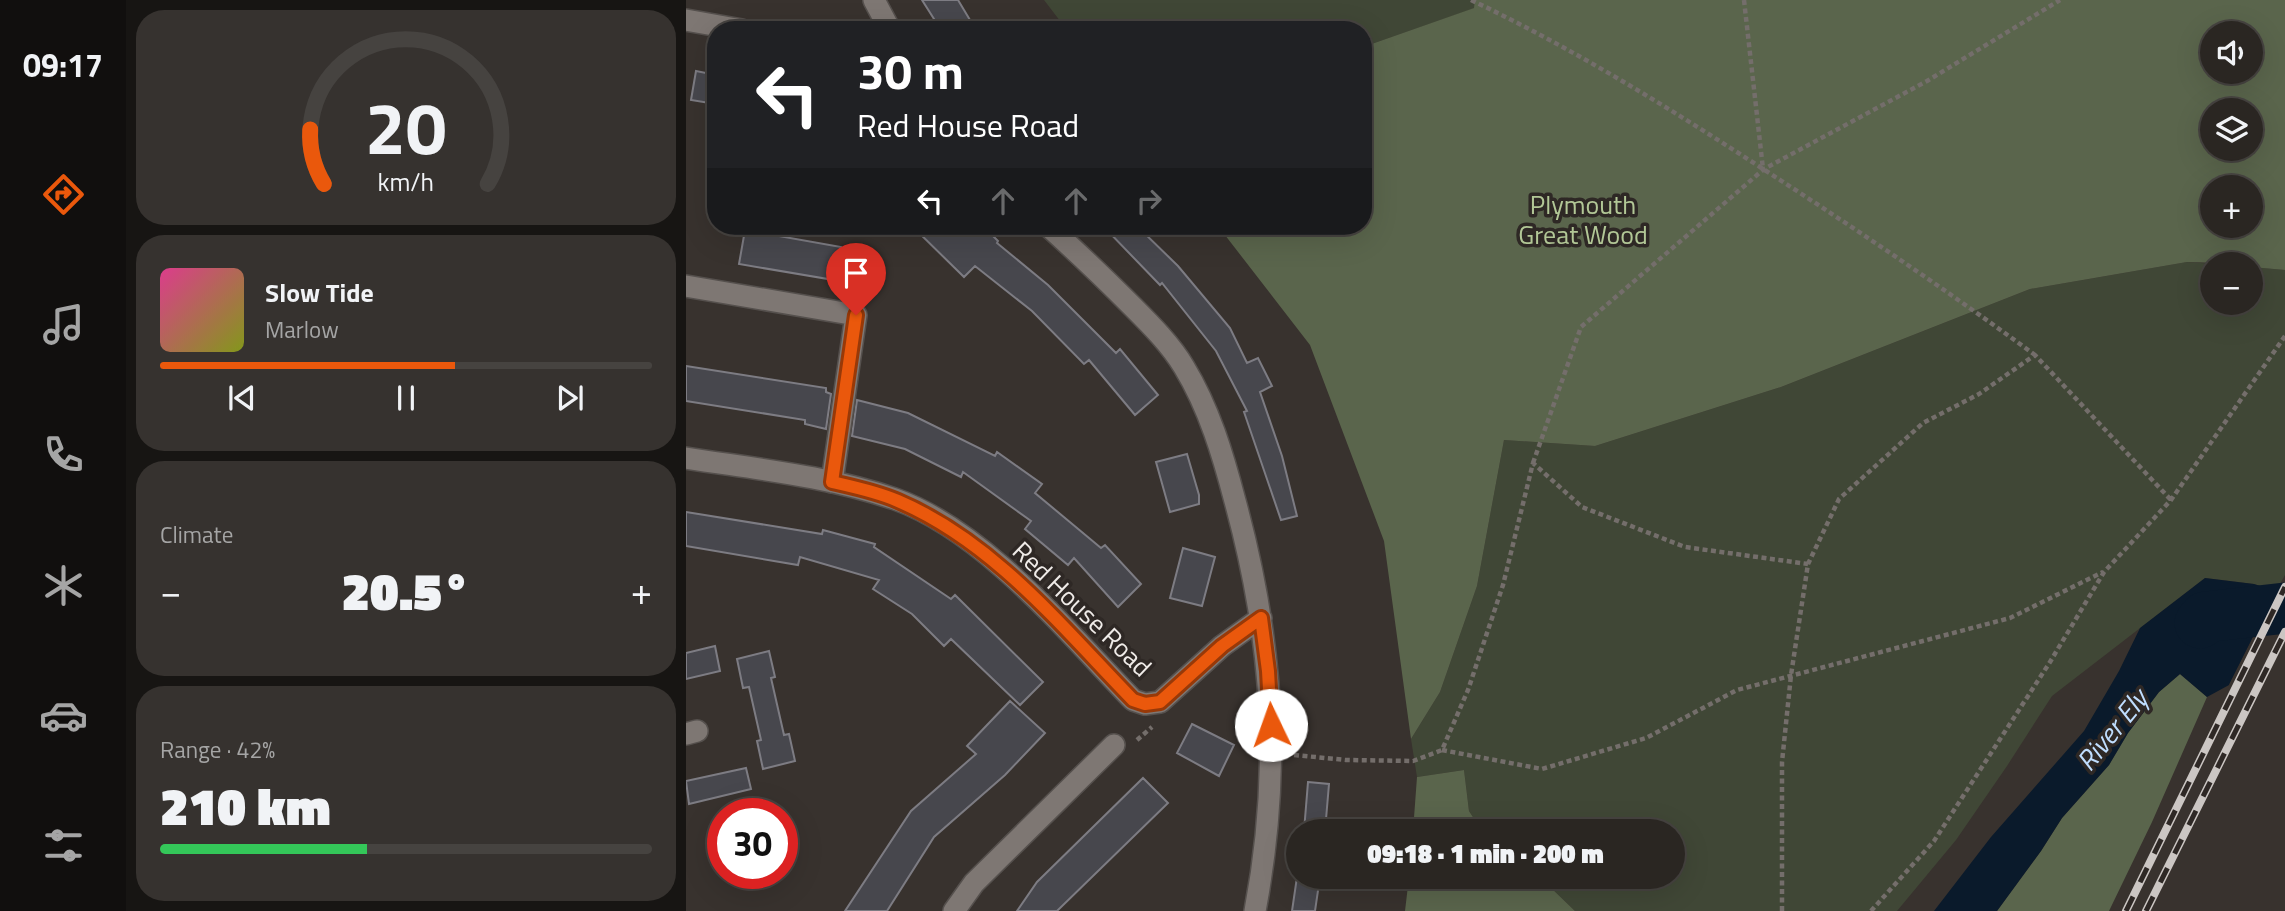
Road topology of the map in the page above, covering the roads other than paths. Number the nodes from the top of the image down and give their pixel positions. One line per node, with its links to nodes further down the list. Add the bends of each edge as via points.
1 (874, 0): 3 (street)
2 (686, 20): 4 (street)
3 (885, 21)
4 (707, 24)
5 (1058, 235): 9 (street, via 1152,326 1183,365 1204,404 1250,555)
6 (686, 286): 8 (street, via 856,315)
7 (686, 458): 8 (street, Red House Road)
8 (832, 482): 9 (street, Red House Road, via 897,500 980,549 1133,700 1145,704 1160,702)
9 (1261, 618): 12 (street, via 1272,752 1265,861)
10 (1114, 745): 11 (street, via 974,883)
11 (954, 911)
12 (1255, 911)

